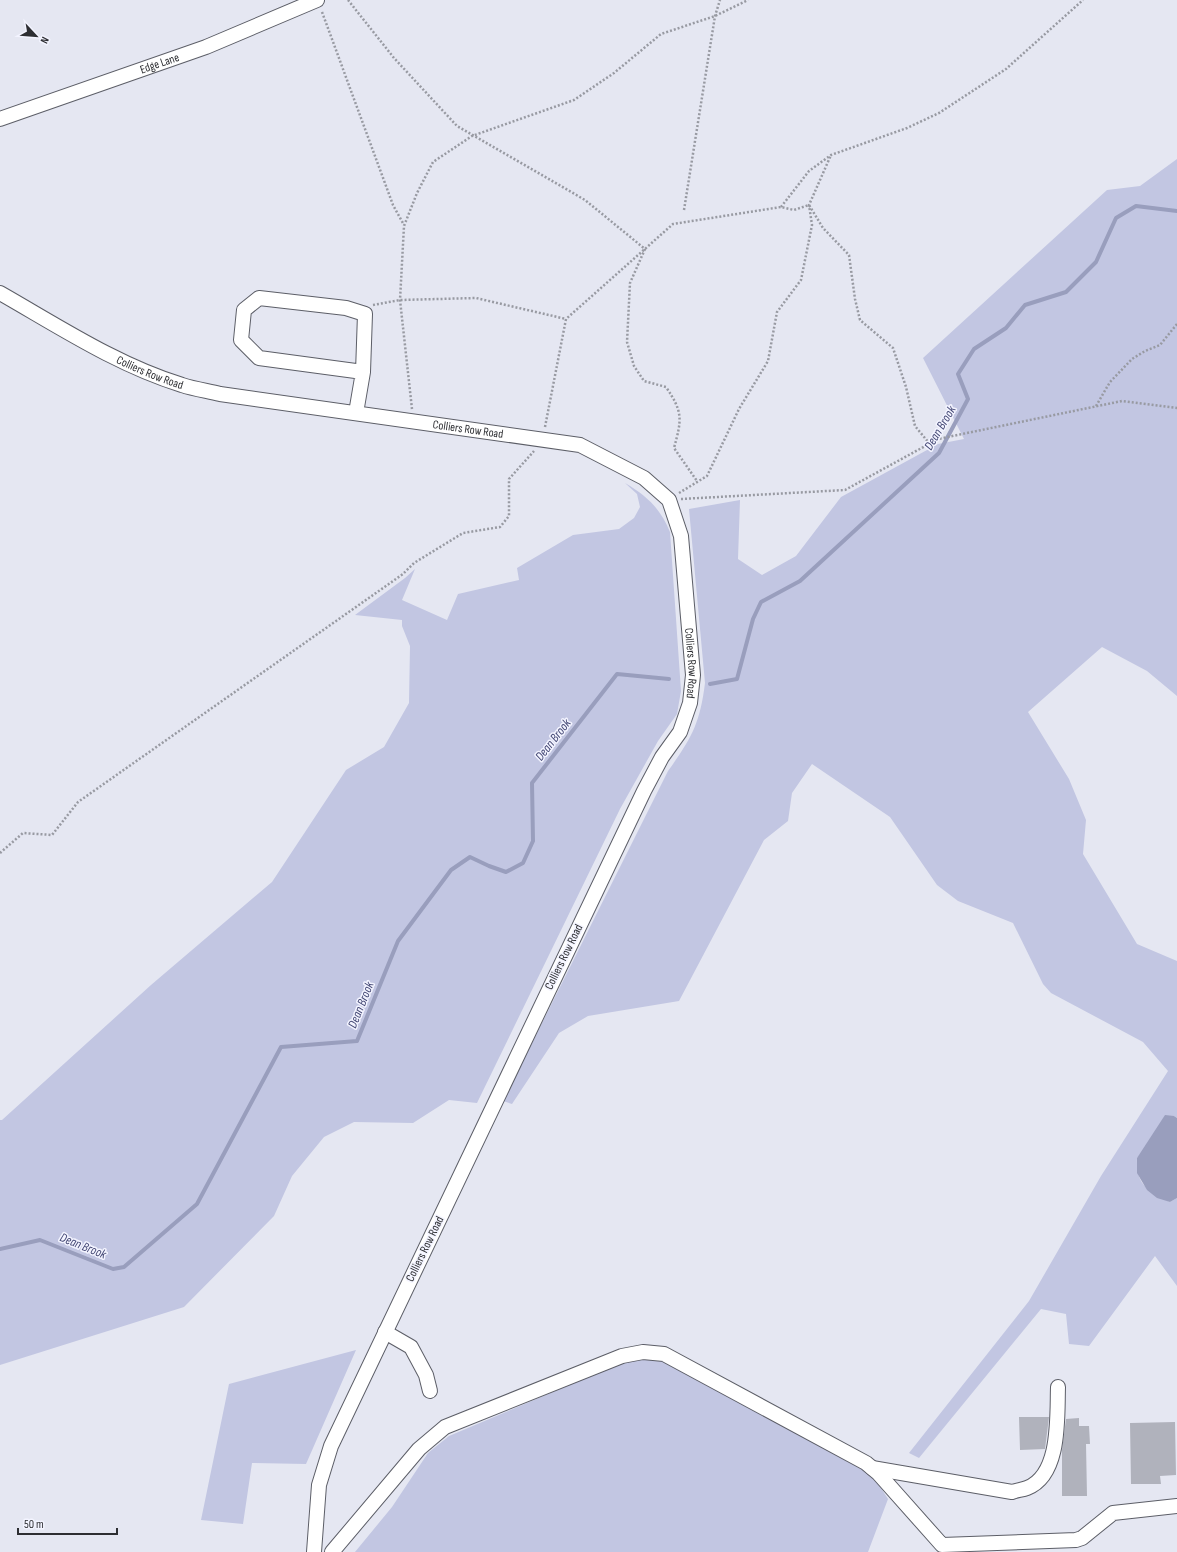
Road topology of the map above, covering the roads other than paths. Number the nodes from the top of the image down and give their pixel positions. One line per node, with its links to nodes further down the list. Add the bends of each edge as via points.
1 (318, 4): 2 (street, Edge Lane, via 206,47)
2 (0, 119)
3 (0, 294): 5 (street, Colliers Row Road, via 90,344 182,385 220,394)
4 (363, 372): 4 (street, via 364,314 346,308 259,298 244,310 241,340 259,358); 5 (street)
5 (356, 413): 6 (street, Colliers Row Road, via 580,445 644,478 669,500 681,536 693,675 690,703 680,732 662,757 644,791)
6 (385, 1332): 8 (street, via 411,1347 426,1375); 11 (street, Colliers Row Road, via 331,1446 319,1485)
7 (1058, 1387): 9 (street, via 1056,1441 1053,1454 1039,1479 1028,1488 1012,1492)
8 (430, 1391)
9 (872, 1468): 10 (street, via 942,1545 1076,1540 1112,1514); 12 (street, via 664,1354 642,1352 622,1356 445,1427 419,1449)
10 (1177, 1506)
11 (314, 1552)
12 (332, 1552)

